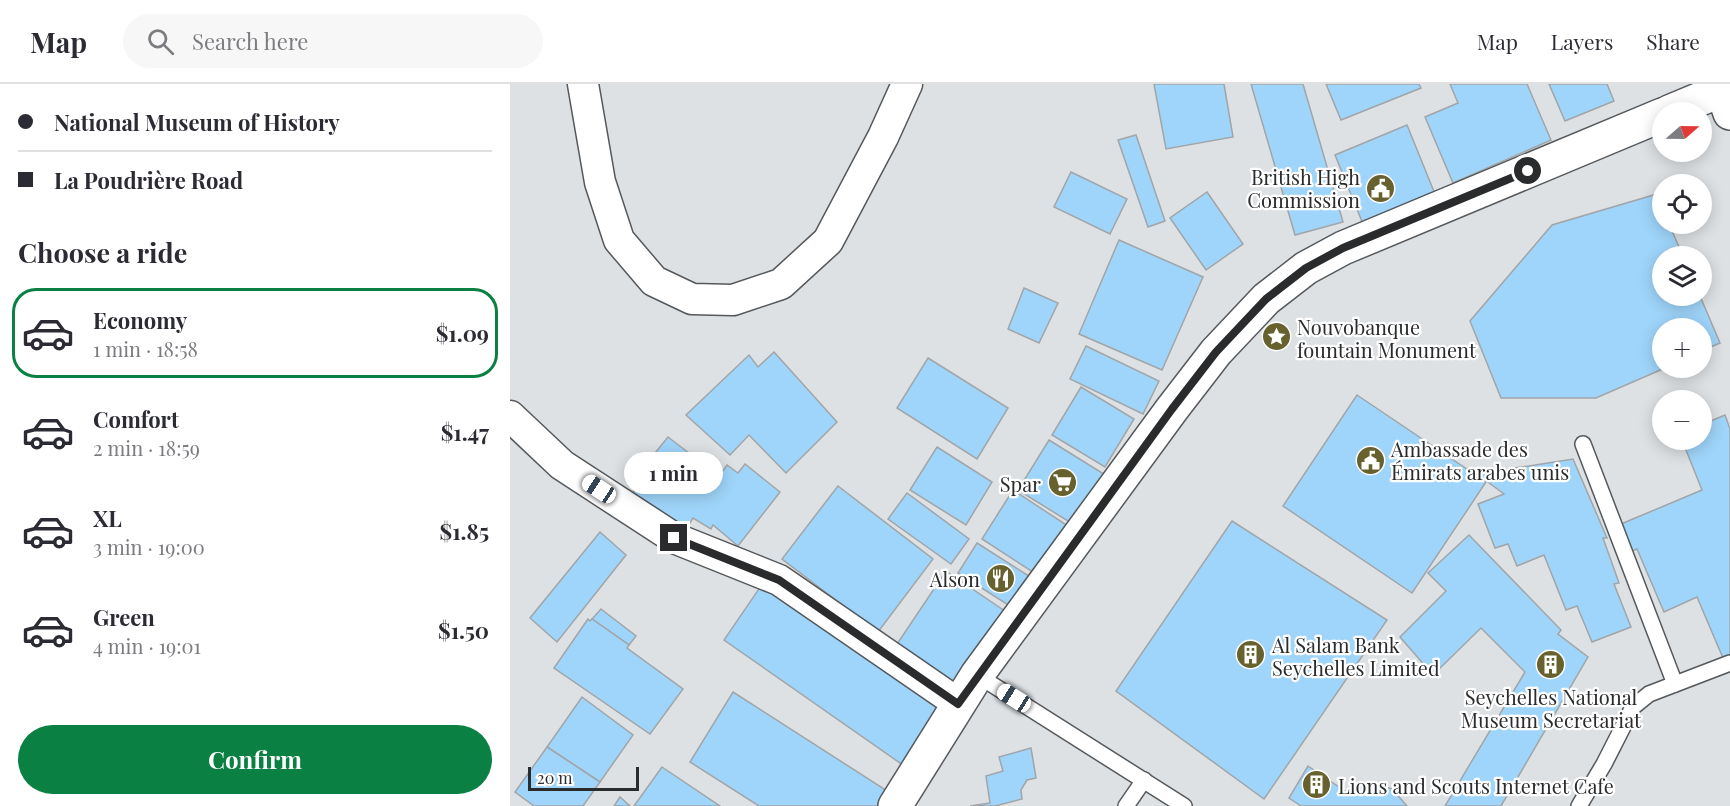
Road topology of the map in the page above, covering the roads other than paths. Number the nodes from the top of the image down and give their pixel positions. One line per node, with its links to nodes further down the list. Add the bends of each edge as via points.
1 (583, 84): 2 (street, via 600,182 619,240 654,280 692,299 733,300 781,284 828,241)
2 (907, 84)
3 (1726, 93): 4 (main road)
4 (1699, 102)
5 (1652, 119): 9 (main road, via 1343,248 1306,268 1266,299 1216,352 1172,409)
6 (510, 416): 11 (street, via 562,465 674,538 779,580)
7 (1583, 444): 10 (lane)
8 (1730, 663): 10 (lane)
9 (978, 675): 11 (main road); 12 (lane)
10 (1675, 684): 16 (lane, via 1649,694 1633,707)
11 (958, 704): 13 (main road)
12 (1144, 780): 14 (lane); 15 (lane)
13 (895, 806)
14 (1126, 806)
15 (1184, 806)
16 (1579, 806)

